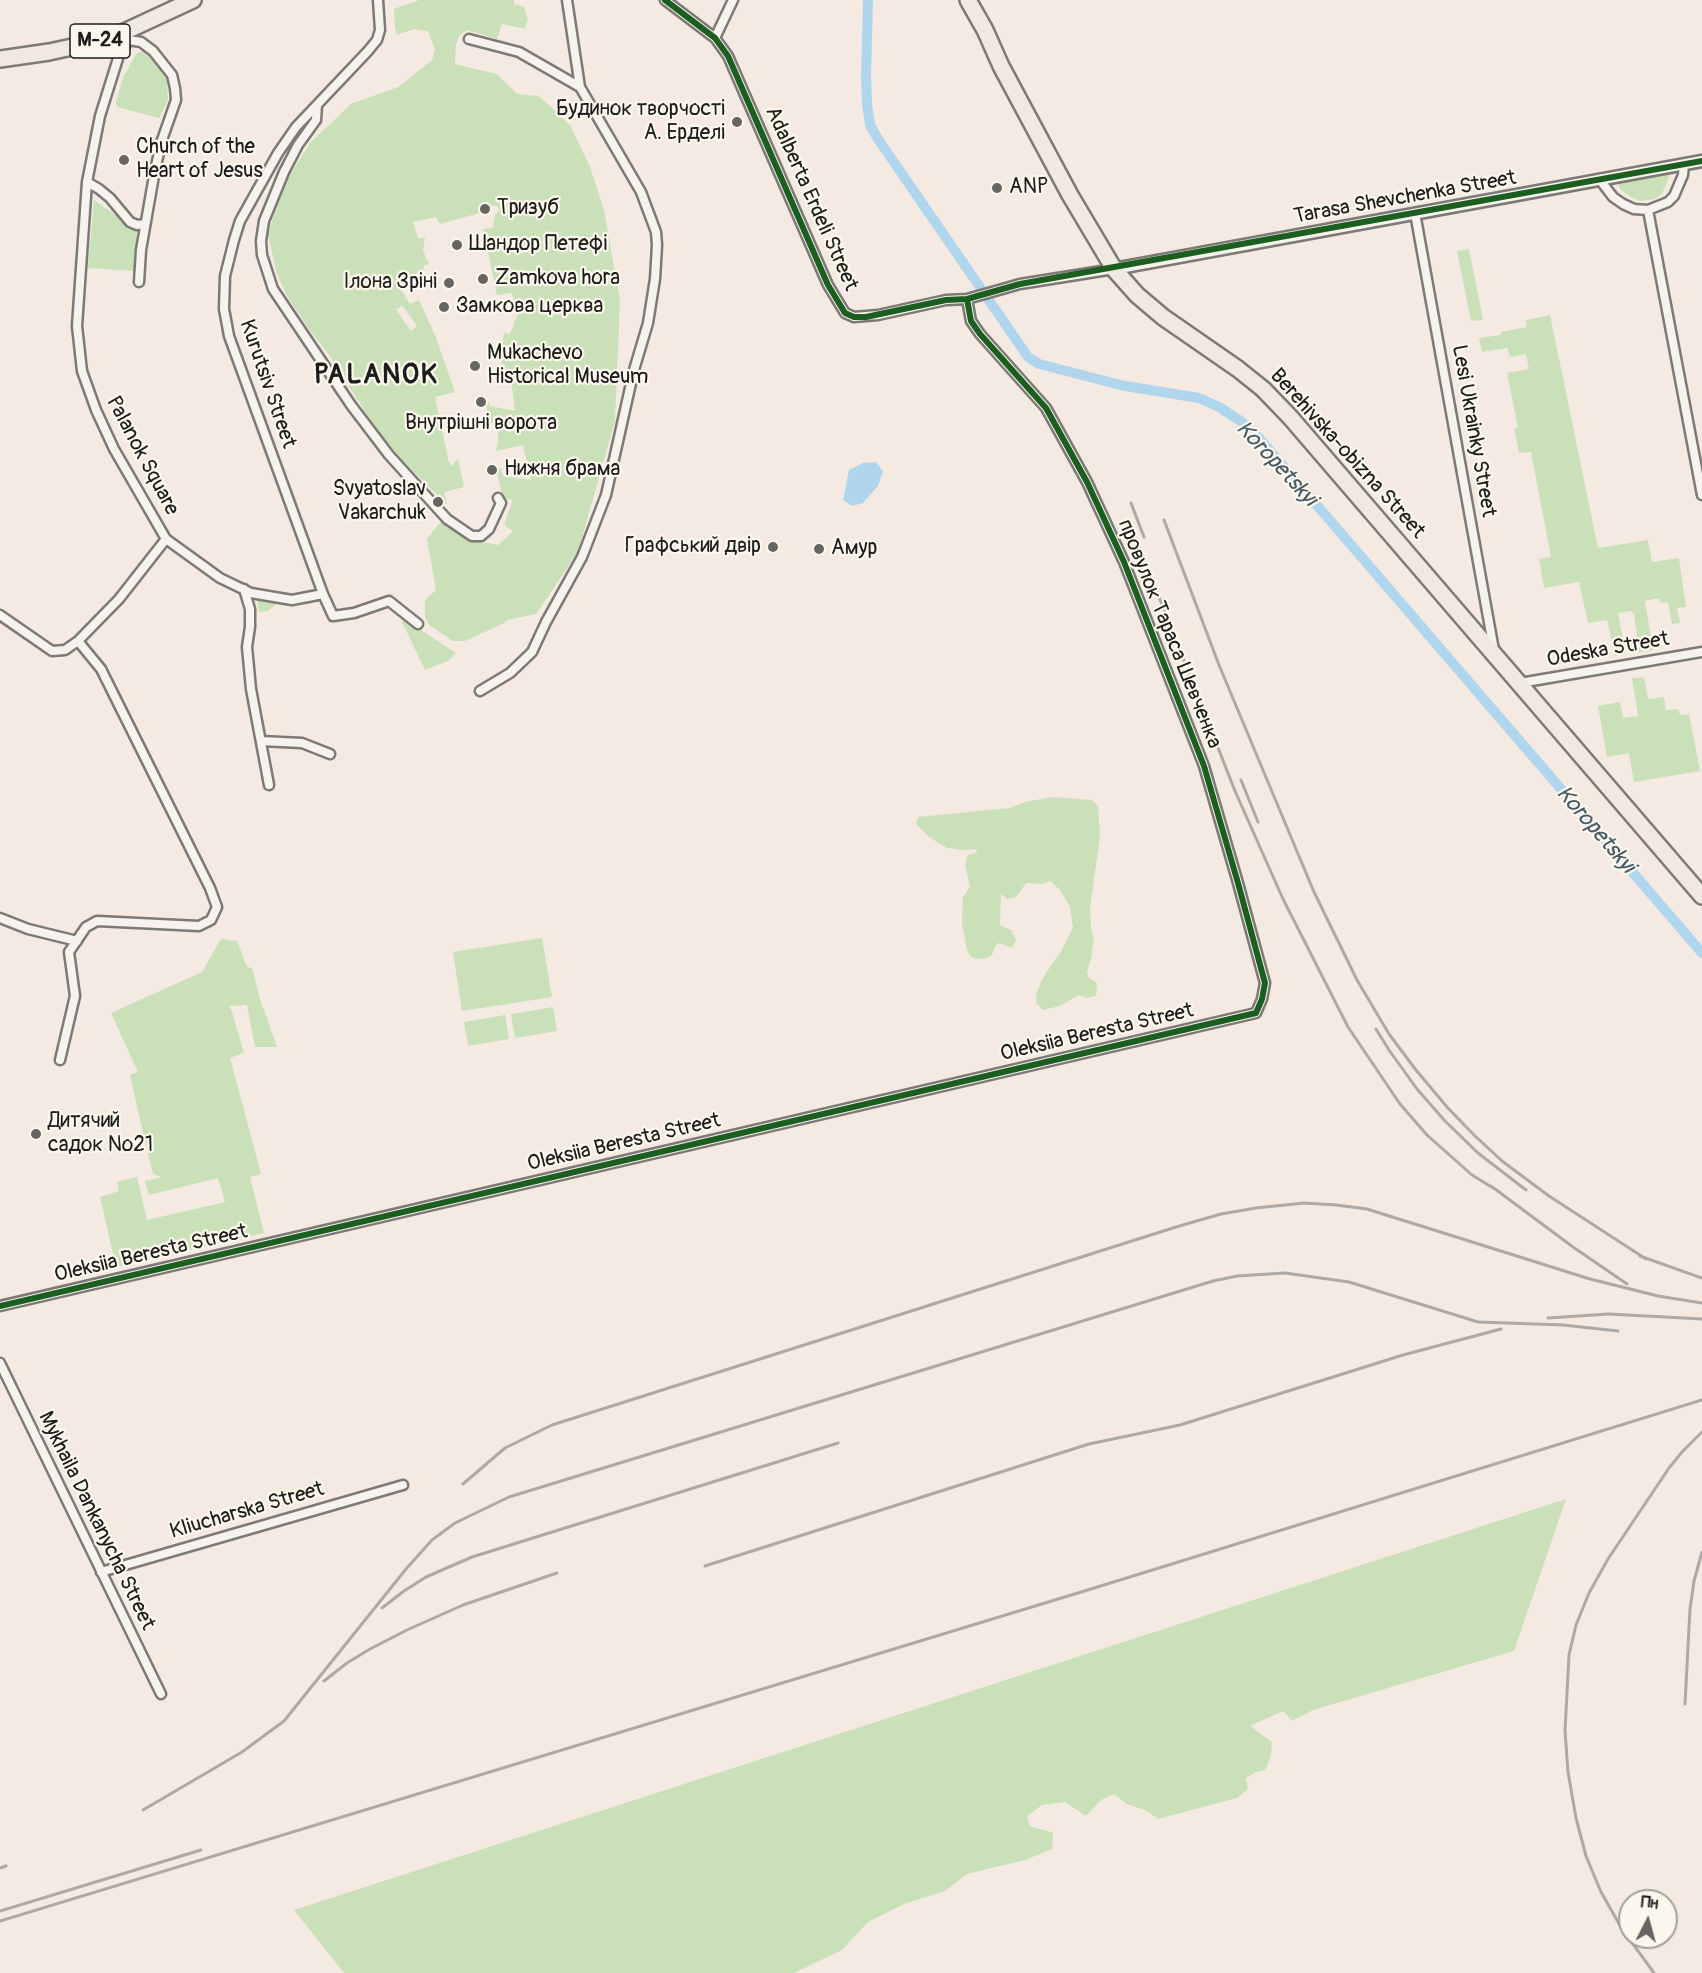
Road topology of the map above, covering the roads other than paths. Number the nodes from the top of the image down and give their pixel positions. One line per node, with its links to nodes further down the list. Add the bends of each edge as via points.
1 (193, 0): 7 (highway, М-24)
2 (378, 0): 12 (street, Kurutsiv Street, via 377,40)
3 (567, 0): 11 (street)
4 (664, 0): 8 (street, Adalberta Erdeli Street)
5 (733, 0): 8 (street)
6 (968, 0): 20 (highway, Berehivska-obizna Street, via 1070,195)
7 (126, 36): 10 (highway, М-24); 16 (street, Palanok Square, via 100,116); 19 (street, via 153,51 172,75 175,88 176,100 162,140)
8 (715, 38): 22 (street, Adalberta Erdeli Street, via 736,71 828,285 845,313 866,317)
9 (469, 39): 11 (street, via 519,52)
10 (0, 59)
11 (580, 87): 34 (street, via 641,192 654,225 657,245 652,299 606,495 582,557 532,652 510,673)
12 (317, 105): 24 (street, via 316,120 284,172 264,221 262,255 273,289 388,455 447,519 472,536 481,536 489,529 501,503); 27 (street, Kurutsiv Street, via 278,153 240,221 225,276 224,309 229,336)
13 (1702, 161): 14 (street, Tarasa Shevchenka Street)
14 (1684, 164): 15 (street, Tarasa Shevchenka Street); 17 (street, via 1674,196)
15 (1600, 180): 17 (street, via 1623,204); 18 (street, Tarasa Shevchenka Street)
16 (87, 182): 19 (street, via 99,189 130,222); 25 (street, Palanok Square, via 77,326 82,371 114,449)
17 (1648, 210): 23 (street)
18 (1415, 213): 20 (street, Tarasa Shevchenka Street); 32 (street, Lesi Ukrainky Street)
19 (145, 224): 21 (street)
20 (1114, 268): 22 (street, Adalberta Erdeli Street); 32 (highway, Berehivska-obizna Street, via 1137,295 1263,389)
21 (139, 282)
22 (970, 298): 41 (street, провулок Тараса Шевченка, via 971,321 1046,408 1124,562 1204,766 1265,983)
23 (1702, 495)
24 (498, 498)
25 (166, 539): 26 (street, Palanok Square, via 220,578); 30 (street)
26 (244, 589): 27 (street, Palanok Square, via 292,600); 35 (street, via 250,609 247,647 251,689)
27 (323, 594): 29 (street, Kurutsiv Street, via 333,616 389,601)
28 (0, 615): 30 (street, via 52,651 65,650)
29 (418, 624)
30 (78, 641): 40 (street, via 101,669 217,907 211,920 200,926 97,921 86,927)
31 (1702, 652): 33 (street, Odeska Street)
32 (1495, 656): 33 (highway, Berehivska-obizna Street)
33 (1520, 683): 38 (highway, Berehivska-obizna Street)
34 (480, 691)
35 (261, 741): 36 (street, via 302,743); 37 (street)
36 (330, 754)
37 (269, 785)
38 (1702, 897)
39 (0, 918): 40 (street)
40 (77, 941): 42 (street, via 69,952 75,996)
41 (1256, 1013): 43 (street, Oleksiia Beresta Street)
42 (60, 1060)
43 (0, 1306)
44 (0, 1363): 46 (street, Mykhaila Dankanycha Street)
45 (403, 1485): 46 (street, Kliucharska Street)
46 (100, 1572): 47 (street, Mykhaila Dankanycha Street)
47 (160, 1694)

